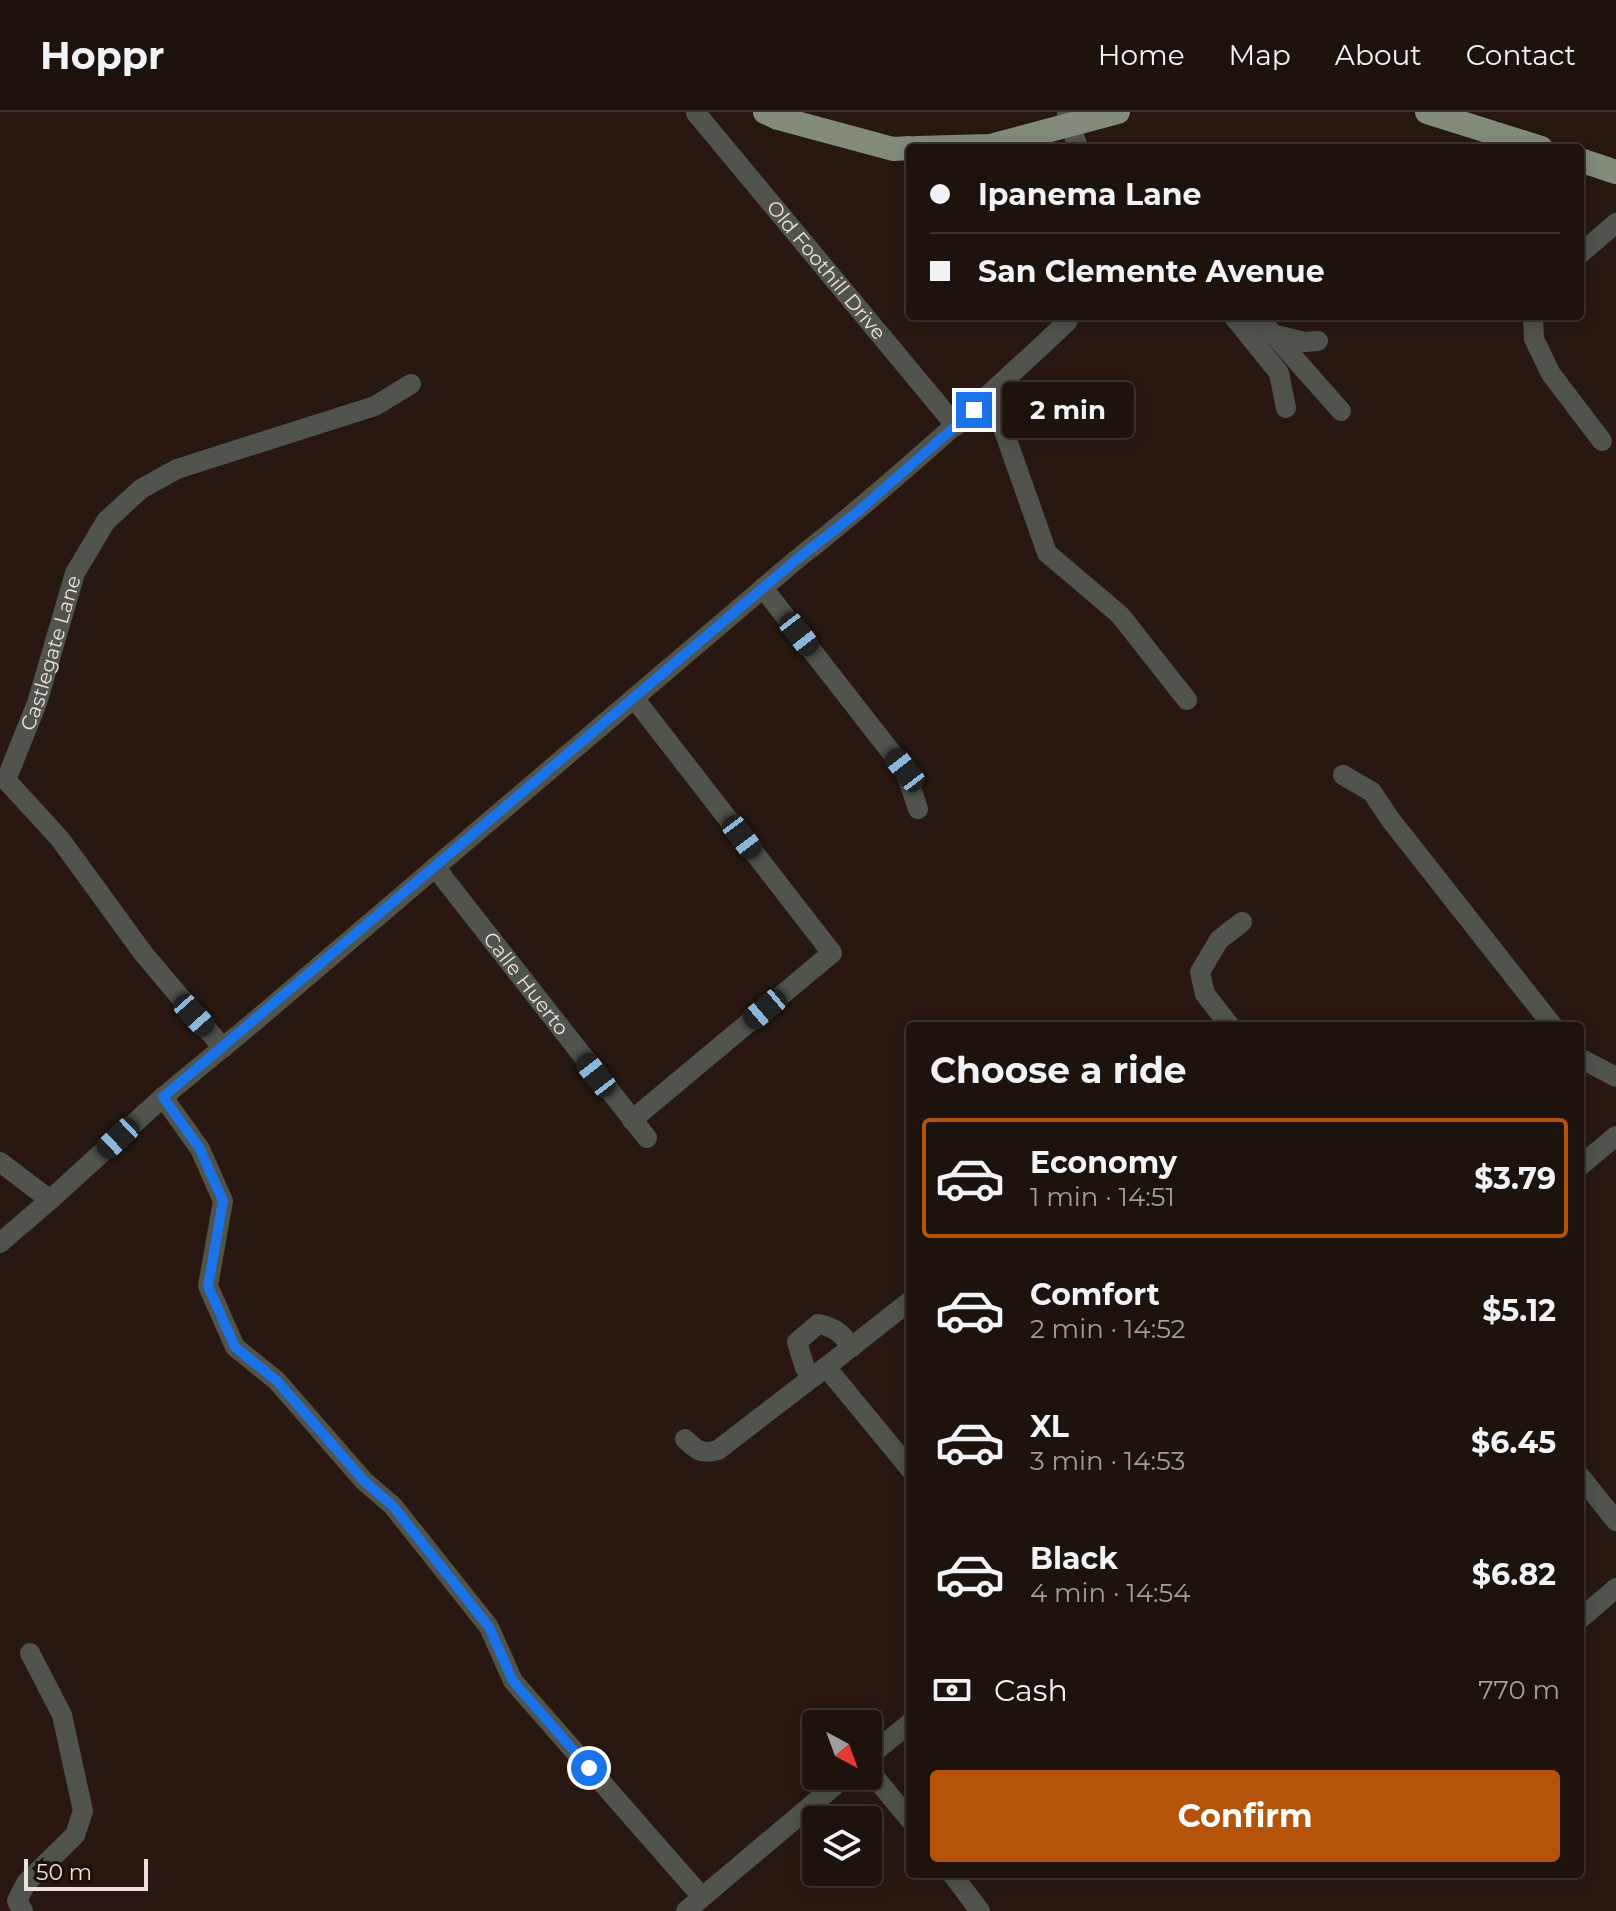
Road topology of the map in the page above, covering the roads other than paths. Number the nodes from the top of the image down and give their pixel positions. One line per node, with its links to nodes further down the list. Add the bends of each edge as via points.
1 (765, 112): 8 (main road)
2 (1118, 112): 5 (main road)
3 (1427, 112): 7 (main road)
4 (696, 113): 23 (street, Old Foothill Drive)
5 (1072, 128): 6 (main road)
6 (999, 144)
7 (1528, 144)
8 (906, 148)
9 (1584, 161): 10 (main road)
10 (1616, 172)
11 (1616, 223): 12 (street)
12 (1584, 251)
13 (1068, 320): 20 (street)
14 (1236, 320): 21 (street, via 1279,373)
15 (1260, 320): 17 (street)
16 (1533, 320): 24 (street, via 1534,339 1551,374)
17 (1272, 334): 18 (street); 22 (street)
18 (1318, 341)
19 (411, 384): 28 (street, Castlegate Lane, via 375,406 177,469 141,489 106,521 75,573 37,703)
20 (991, 394): 23 (street); 27 (street, via 1047,553 1120,615)
21 (1286, 408)
22 (1341, 411)
23 (956, 426): 25 (street)
24 (1602, 441)
25 (763, 588): 26 (street); 30 (street, via 905,770)
26 (634, 698): 31 (street); 39 (street, via 832,953)
27 (1187, 700)
28 (5, 765): 35 (street, Castlegate Lane, via 6,780 60,839 143,953)
29 (1343, 775): 34 (street, via 1372,792)
30 (918, 809)
31 (435, 867): 35 (street); 39 (street, Calle Huerto)
32 (1242, 922): 33 (street, via 1219,940 1200,972 1205,994)
33 (1227, 1022)
34 (1550, 1022)
35 (223, 1048): 38 (street)
36 (1584, 1060): 37 (street)
37 (1616, 1077)
38 (163, 1097): 44 (street); 62 (street, via 200,1149 223,1201 208,1286 235,1347 263,1368 393,1506 489,1627 513,1681)
39 (632, 1120): 41 (street, Calle Huerto)
40 (1616, 1136): 43 (street)
41 (647, 1138)
42 (0, 1162): 44 (street)
43 (1584, 1163)
44 (50, 1200): 45 (street)
45 (0, 1243)
46 (906, 1304): 47 (street)
47 (852, 1347): 48 (street); 48 (street, via 840,1332 818,1324 797,1342 805,1368)
48 (820, 1372): 49 (street, via 718,1450 699,1452); 50 (street)
49 (685, 1439)
50 (906, 1465)
51 (1584, 1481): 52 (street)
52 (1616, 1521)
53 (1616, 1588): 54 (street)
54 (1584, 1616)
55 (30, 1653): 63 (street, via 62,1715 83,1811 75,1835 26,1883)
56 (906, 1726): 57 (street)
57 (882, 1746)
58 (882, 1786): 60 (street)
59 (829, 1790): 62 (street)
60 (906, 1815)
61 (955, 1878): 65 (street)
62 (702, 1897): 64 (street)
63 (20, 1906)
64 (686, 1911)
65 (980, 1911)

